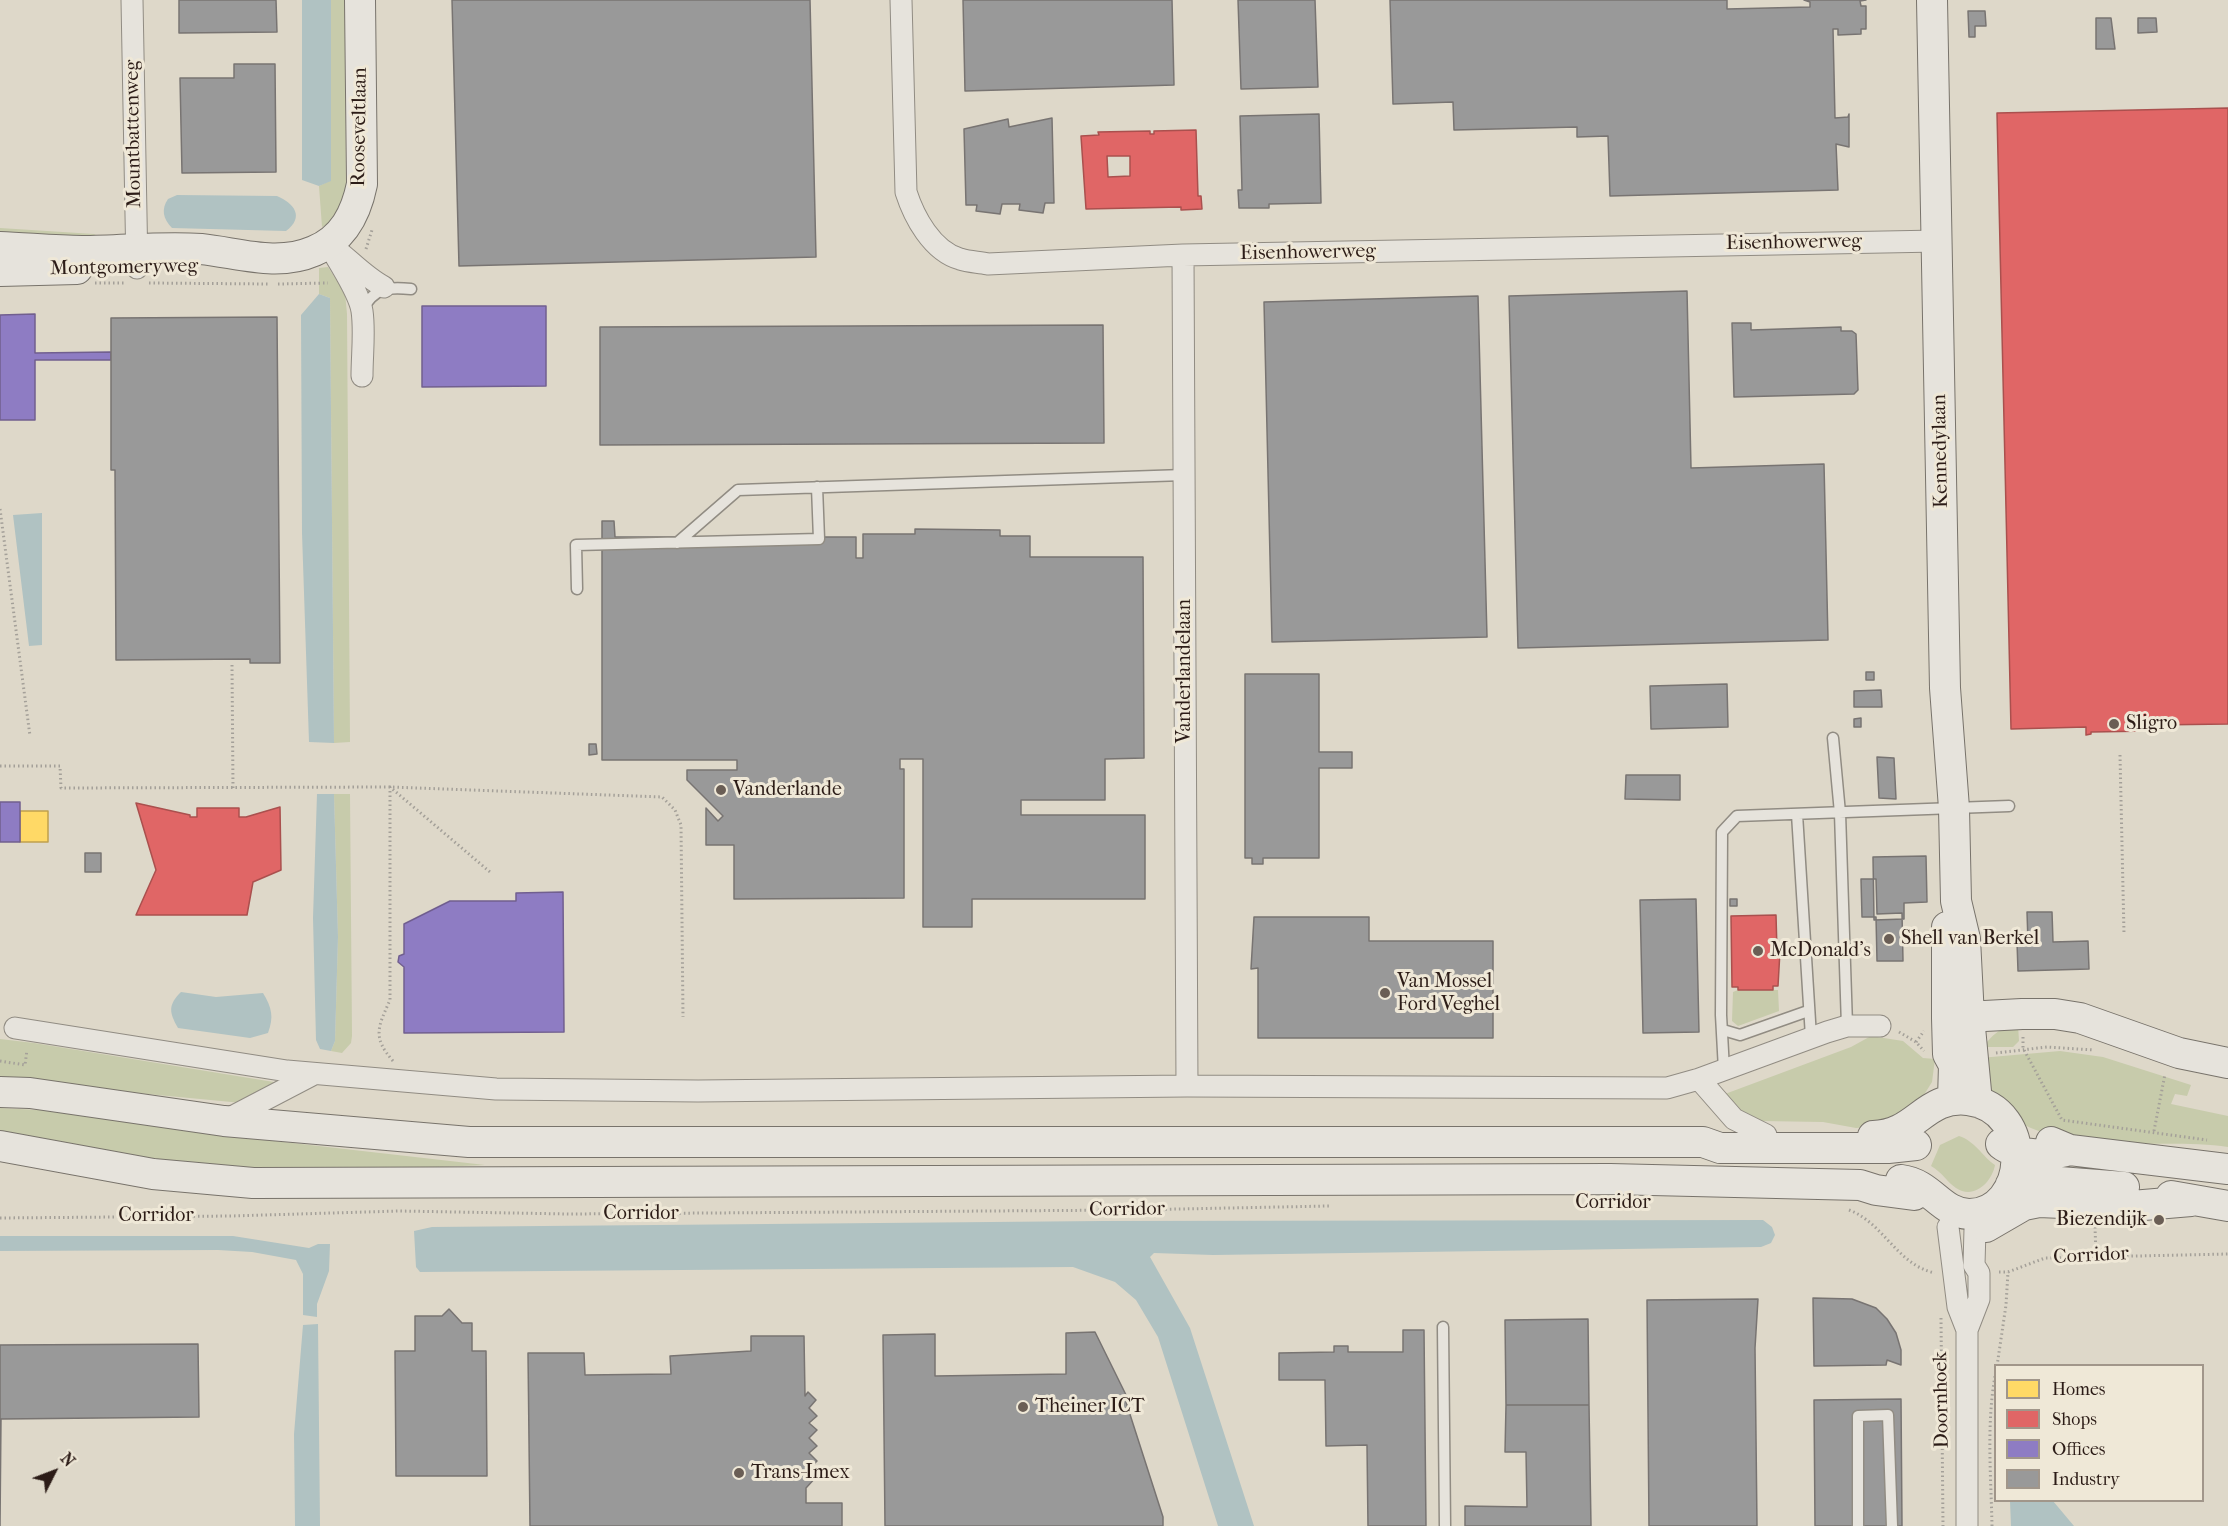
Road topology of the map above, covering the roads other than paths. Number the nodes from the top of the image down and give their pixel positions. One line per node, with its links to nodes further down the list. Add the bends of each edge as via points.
1 (132, 0): 10 (street, Mountbattenweg)
2 (360, 0): 6 (main road, Rooseveltlaan, via 363,184 346,228)
3 (901, 0): 8 (street, Eisenhowerweg, via 906,192 914,217 931,239 958,259 988,264)
4 (1932, 0): 5 (main road, Kennedylaan)
5 (1938, 241): 8 (street, Eisenhowerweg); 21 (main road, Kennedylaan, via 1945,688)
6 (329, 244): 10 (main road, Montgomeryweg, via 291,258 247,257 202,249); 11 (street, via 370,280); 13 (street)
7 (0, 247): 10 (main road, Montgomeryweg, via 83,251)
8 (1183, 255): 15 (street, Vanderlandelaan)
9 (0, 271): 10 (main road, Montgomeryweg)
10 (137, 271)
11 (384, 287): 12 (lane); 13 (lane, via 375,292)
12 (411, 289)
13 (362, 310): 14 (street)
14 (362, 376)
15 (1184, 474): 16 (lane); 35 (street, Vanderlandelaan)
16 (817, 487): 17 (lane, via 738,490); 17 (lane, via 819,539)
17 (677, 543): 18 (lane, via 576,545)
18 (577, 589)
19 (1833, 738): 22 (lane)
20 (2009, 806): 21 (lane)
21 (1954, 808): 22 (lane); 25 (main road, Kennedylaan, via 1956,901 1965,939)
22 (1840, 813): 23 (lane); 26 (lane)
23 (1797, 814): 24 (lane); 29 (lane, via 1737,816 1722,832)
24 (1808, 1011): 29 (lane, via 1740,1035); 30 (lane)
25 (1958, 1018): 31 (main road, via 2044,1014 2080,1018 2178,1053); 37 (main road, Kennedylaan, via 1960,1054 1941,1065)
26 (1847, 1026): 27 (street); 30 (street)
27 (1880, 1026)
28 (22, 1029): 33 (street)
29 (1723, 1030): 32 (lane)
30 (1811, 1037): 32 (street)
31 (2228, 1064)
32 (1724, 1070): 34 (street)
33 (314, 1074): 35 (street, via 496,1089); 38 (street)
34 (1699, 1079): 35 (street, via 1667,1088); 39 (street, via 1734,1119)
35 (1187, 1086)
36 (0, 1092): 38 (main road)
37 (1955, 1106): 40 (main road); 42 (main road, via 2000,1116)
38 (224, 1121): 41 (main road, via 469,1142)
39 (1766, 1136): 40 (main road); 41 (main road, via 1721,1137)
40 (1912, 1136): 41 (main road, via 1888,1148 1731,1148); 45 (main road)
41 (1703, 1143)
42 (2016, 1144): 44 (main road, via 2055,1142 2070,1150); 47 (main road)
43 (0, 1146): 45 (main road, Corridor, via 153,1174 253,1183 1610,1179 1860,1185 1876,1179)
44 (2223, 1156)
45 (1913, 1188): 47 (main road, via 1924,1187 1947,1207 1961,1213)
46 (2228, 1206): 47 (main road, via 2143,1188 2033,1180)
47 (1985, 1215): 49 (street, Doornhoek, via 1974,1265 1979,1273 1979,1299); 49 (street, Doornhoek, via 1956,1273 1958,1307)
48 (1443, 1327): 50 (lane)
49 (1967, 1330): 53 (street, Doornhoek)
50 (1445, 1526)
51 (1858, 1526): 52 (lane, via 1858,1416 1888,1414)
52 (1892, 1526)
53 (1967, 1526)

